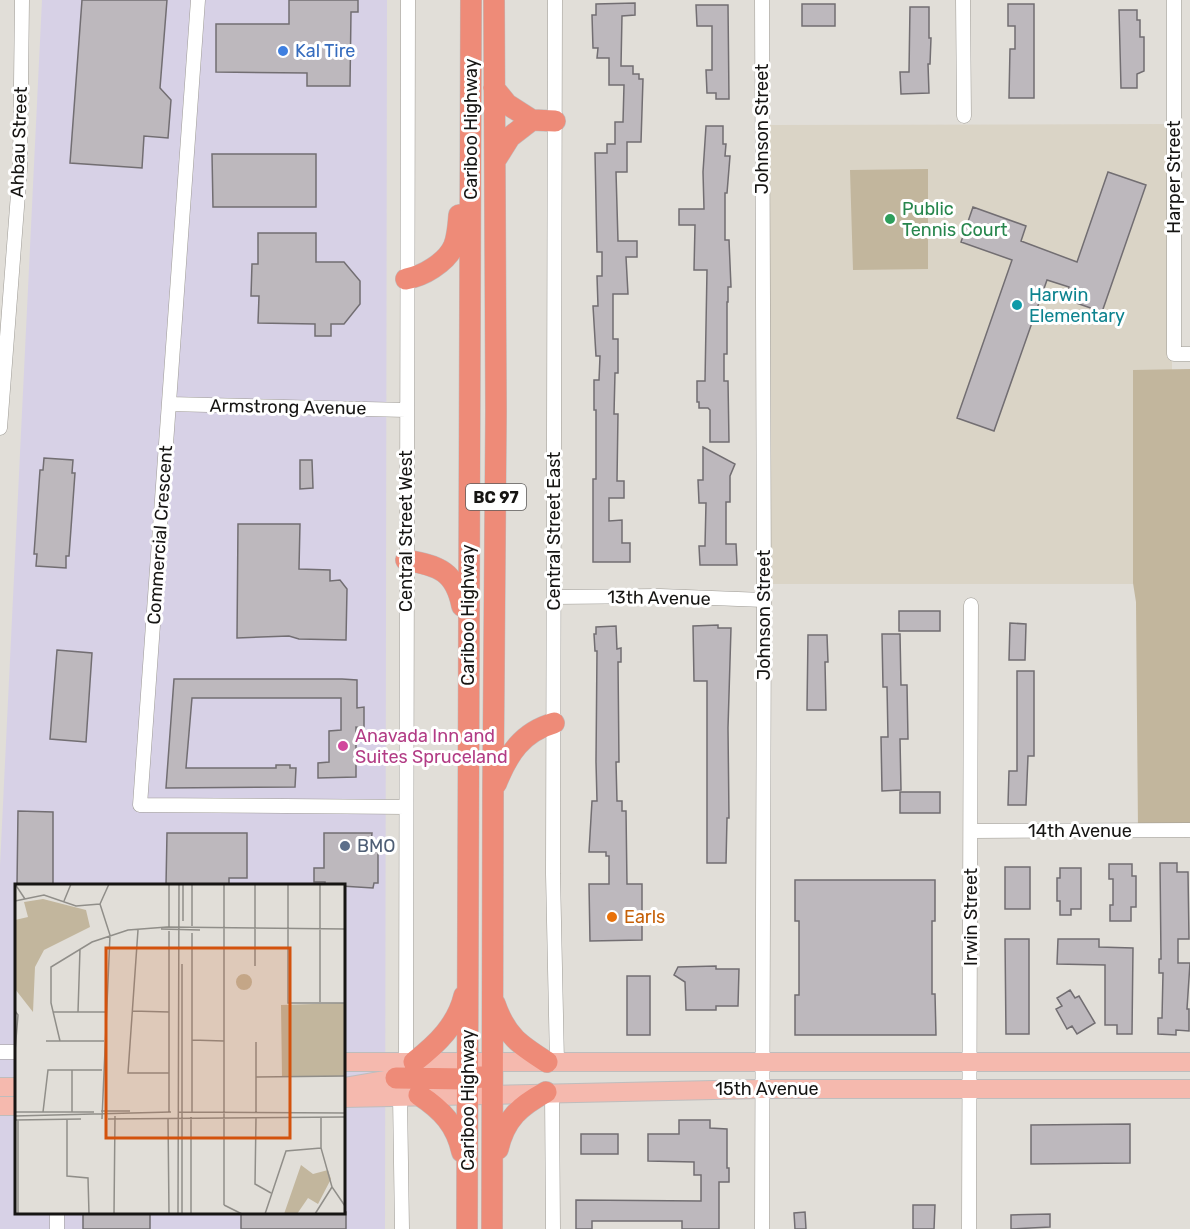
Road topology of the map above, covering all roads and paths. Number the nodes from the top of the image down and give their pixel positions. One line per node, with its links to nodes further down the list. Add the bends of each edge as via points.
1 (22, 0): 20 (street, Ahbau Street, via 20,168)
2 (198, 0): 18 (street, Commercial Crescent)
3 (408, 0): 16 (street, Central Street West)
4 (471, 0): 14 (highway, Cariboo Highway / BC 97)
5 (494, 0): 10 (highway, Cariboo Highway / BC 97)
6 (555, 0): 13 (street, Central Street East)
7 (762, 0): 24 (street, Johnson Street)
8 (963, 0): 11 (street)
9 (1174, 0): 17 (street, Harper Street, via 1174,354)
10 (494, 88): 12 (highway, via 507,104); 15 (highway, Cariboo Highway / BC 97)
11 (964, 116)
12 (532, 120): 13 (highway); 15 (highway, via 510,137)
13 (555, 121): 23 (street, Central Street East)
14 (471, 156): 16 (highway, via 461,187 453,250 446,260 420,277); 26 (highway, Cariboo Highway / BC 97)
15 (495, 161): 28 (highway, Cariboo Highway / BC 97)
16 (406, 279): 19 (street, Central Street West)
17 (1190, 354)
18 (170, 404): 19 (street, Armstrong Avenue); 29 (street, Commercial Crescent, via 140,805)
19 (406, 410): 22 (street, Central Street West)
20 (1, 411): 21 (street, Ahbau Street)
21 (0, 428)
22 (406, 560): 26 (highway, via 446,573 454,580); 29 (street, Central Street West)
23 (554, 597): 24 (street, 13th Avenue); 27 (street, Central Street East)
24 (764, 600): 36 (street, Johnson Street)
25 (971, 605): 31 (street, Irwin Street)
26 (468, 635): 32 (highway, Cariboo Highway / BC 97)
27 (554, 723): 28 (highway, via 540,727 514,747); 35 (street, Central Street East)
28 (493, 792): 33 (highway, Cariboo Highway / BC 97)
29 (406, 807): 40 (street, Central Street West)
30 (1190, 830): 31 (street, 14th Avenue)
31 (971, 831): 39 (street, Irwin Street)
32 (468, 978): 40 (highway, via 460,1012); 41 (highway, Cariboo Highway / BC 97)
33 (492, 994): 35 (highway, via 509,1035); 38 (highway, Cariboo Highway / BC 97)
34 (345, 1062): 40 (main road, 15th Avenue)
35 (552, 1062): 36 (main road, 15th Avenue); 38 (main road, 15th Avenue)
36 (762, 1062): 39 (main road, 15th Avenue); 43 (street, Johnson Street)
37 (1190, 1062): 39 (main road, 15th Avenue)
38 (492, 1063): 41 (highway, via 479,1079); 47 (highway, Cariboo Highway / BC 97)
39 (971, 1063): 44 (street, Irwin Street)
40 (407, 1079): 41 (highway); 41 (main road, 15th Avenue); 42 (main road); 48 (main road, 15th Avenue); 50 (highway, via 450,1123 460,1142); 51 (street, Central Street West)
41 (468, 1079): 47 (main road, 15th Avenue); 50 (highway, Cariboo Highway / BC 97)
42 (345, 1087)
43 (762, 1089): 44 (main road, 15th Avenue); 46 (main road, 15th Avenue); 55 (street, Johnson Street)
44 (971, 1089): 45 (main road, 15th Avenue); 56 (street, Irwin Street)
45 (1190, 1089)
46 (549, 1092): 47 (main road, 15th Avenue); 49 (highway, via 524,1105 509,1120); 54 (street)
47 (493, 1094): 49 (highway, Cariboo Highway / BC 97)
48 (345, 1098)
49 (492, 1173): 53 (highway, Cariboo Highway / BC 97)
50 (467, 1174): 52 (highway, Cariboo Highway / BC 97)
51 (402, 1229)
52 (467, 1229)
53 (492, 1229)
54 (553, 1229)
55 (762, 1229)
56 (969, 1229)

